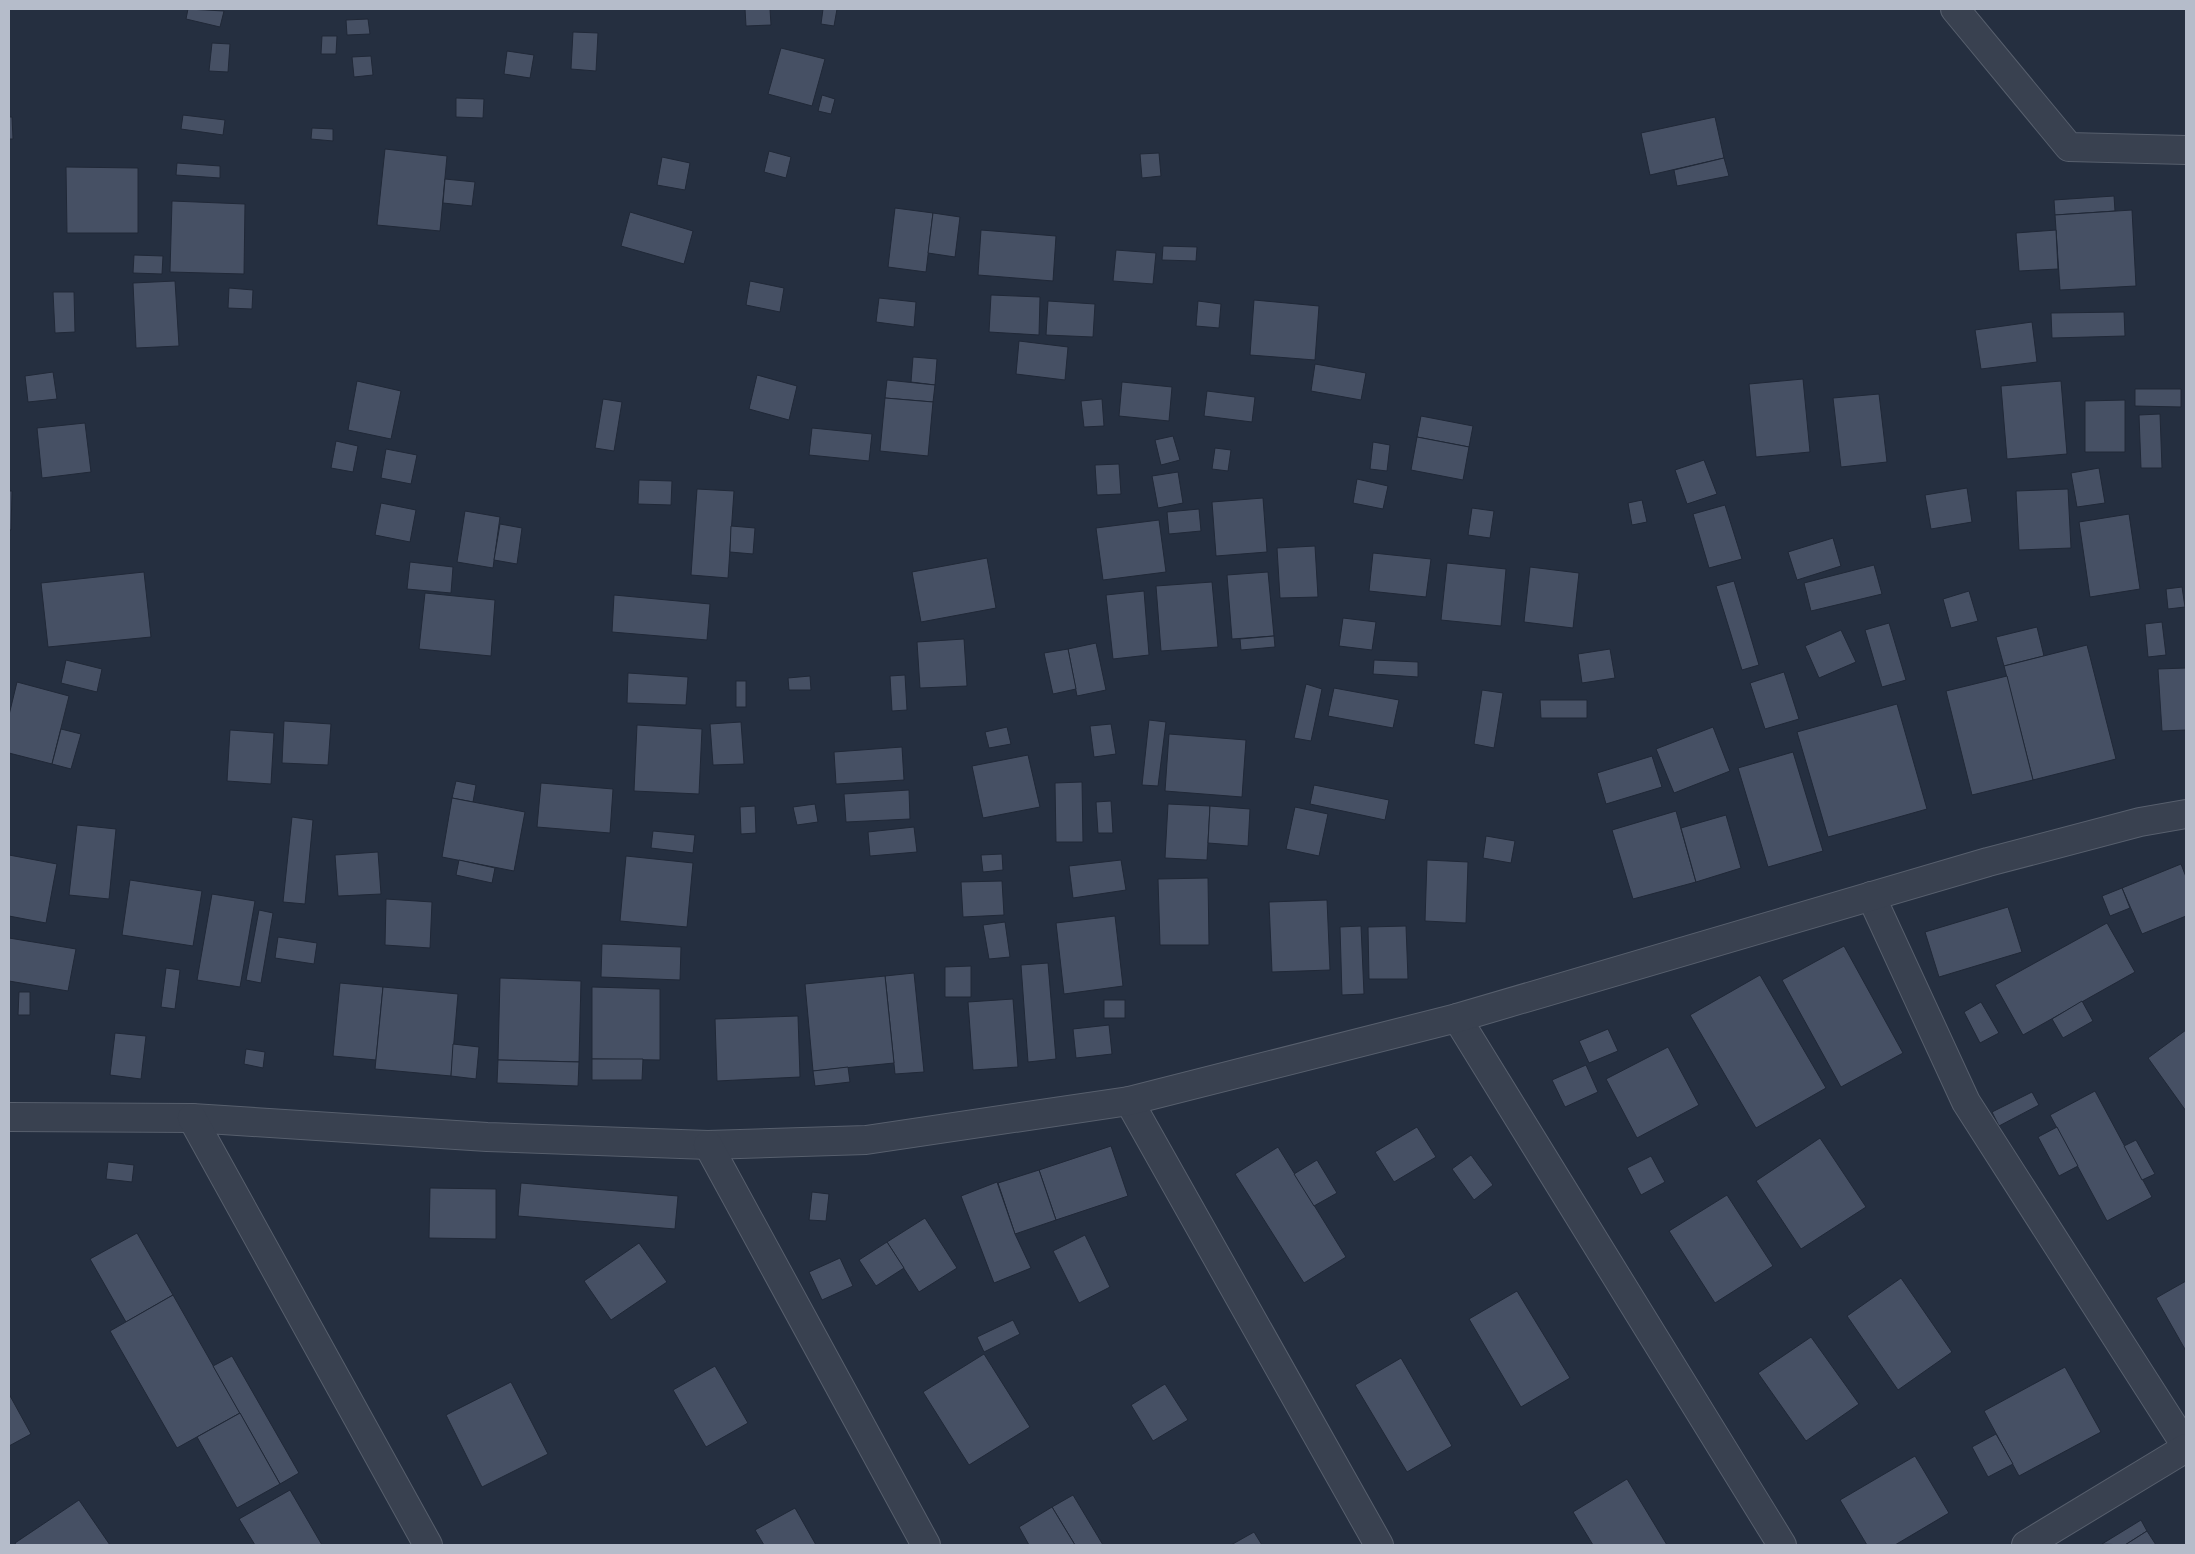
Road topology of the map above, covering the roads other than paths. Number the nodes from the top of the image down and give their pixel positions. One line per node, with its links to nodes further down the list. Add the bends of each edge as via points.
1 (1955, 9): 2 (street, via 2069,148)
2 (2186, 150)
3 (2186, 814): 4 (street, via 2140,822)
4 (1871, 896): 5 (street); 10 (street, via 1966,1102)
5 (1456, 1018): 6 (street); 14 (street)
6 (1129, 1101): 9 (street, via 866,1140); 13 (street)
7 (9, 1117): 8 (street)
8 (192, 1118): 9 (street, via 487,1137); 11 (street)
9 (708, 1144): 12 (street)
10 (2186, 1447): 15 (street)
11 (428, 1545)
12 (926, 1545)
13 (1380, 1545)
14 (1782, 1545)
15 (2026, 1545)

